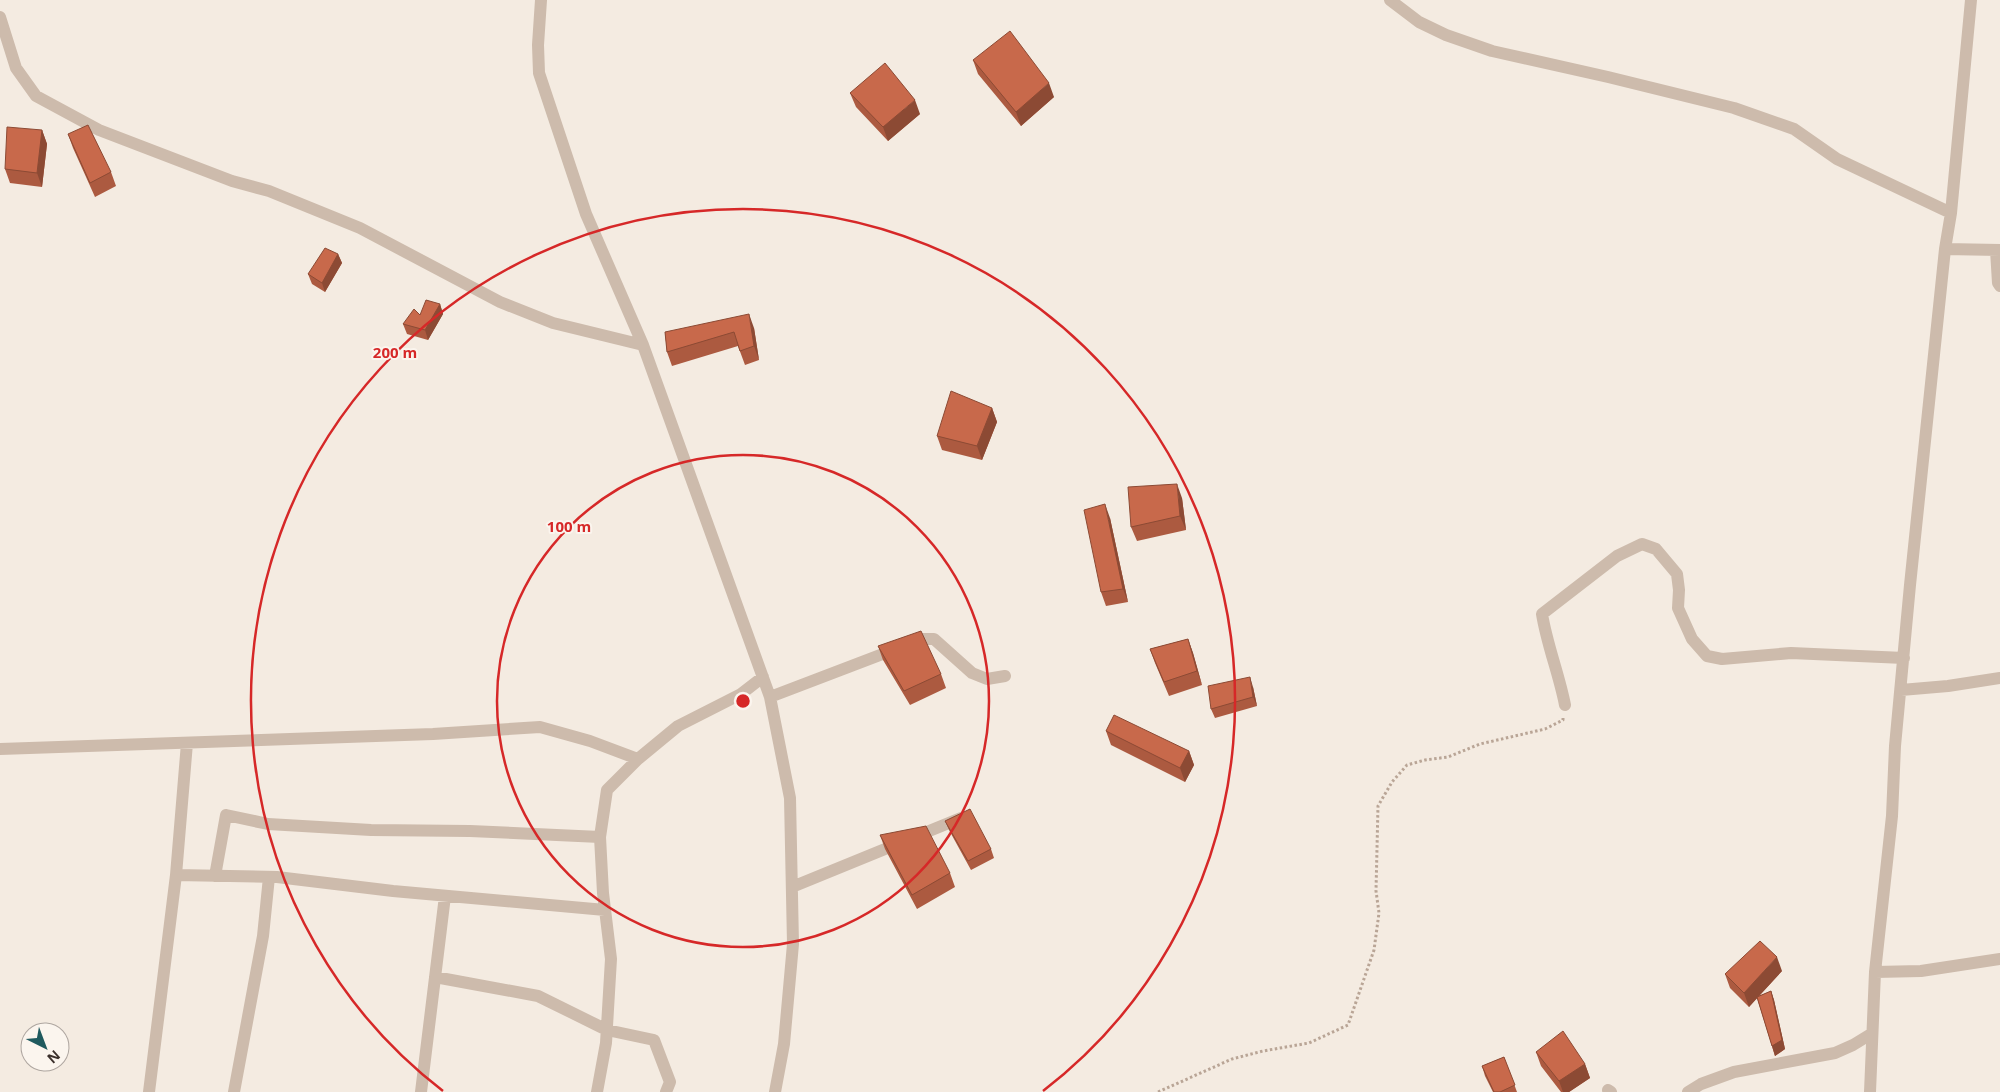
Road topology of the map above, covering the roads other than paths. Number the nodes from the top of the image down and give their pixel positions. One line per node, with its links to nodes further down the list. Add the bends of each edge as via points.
1 (541, 0): 9 (street, via 539,73 586,214)
2 (1390, 0): 5 (street, via 1419,22 1492,51 1734,108 1794,129 1837,159)
3 (1971, 0): 5 (street)
4 (0, 17): 9 (street, via 16,68 36,96 99,130 360,228 500,302 553,323)
5 (1951, 213): 6 (street)
6 (1945, 249): 7 (street); 10 (street)
7 (1998, 250): 8 (street)
8 (2000, 286)
9 (643, 345): 12 (street)
10 (1904, 658): 14 (street); 16 (street, via 1791,653 1722,659 1708,656 1692,639 1678,608 1677,574 1656,549 1642,544 1617,556 1542,614 1546,641 1560,678)
11 (1005, 676): 15 (street, via 987,679 972,673 934,639 922,639)
12 (763, 677): 15 (street); 19 (street, via 741,694 678,726)
13 (2000, 678): 14 (street)
14 (1901, 690): 29 (street, via 1892,816)
15 (770, 697): 25 (street, via 790,798)
16 (1565, 705)
17 (187, 743): 18 (street); 19 (street, via 540,727); 22 (street)
18 (0, 750)
19 (638, 759): 21 (street, via 607,790)
20 (963, 818): 25 (street)
21 (600, 837): 23 (street, via 268,824 226,815); 27 (street)
22 (176, 875): 23 (street); 33 (street)
23 (215, 876): 24 (street)
24 (269, 877): 26 (street); 34 (street, via 264,936)
25 (792, 887): 38 (street, via 793,944 784,1044)
26 (446, 896): 27 (street); 30 (street)
27 (606, 910): 31 (street, via 611,959)
28 (2000, 959): 29 (street, via 1921,971)
29 (1875, 972): 32 (street)
30 (435, 977): 31 (street, via 538,996); 35 (street)
31 (607, 1030): 36 (street); 37 (street, via 654,1040 670,1082)
32 (1871, 1034): 39 (street, via 1835,1053 1734,1072 1709,1080); 40 (street)
33 (149, 1092)
34 (234, 1092)
35 (421, 1092)
36 (597, 1092)
37 (666, 1092)
38 (775, 1092)
39 (1688, 1092)
40 (1870, 1092)

